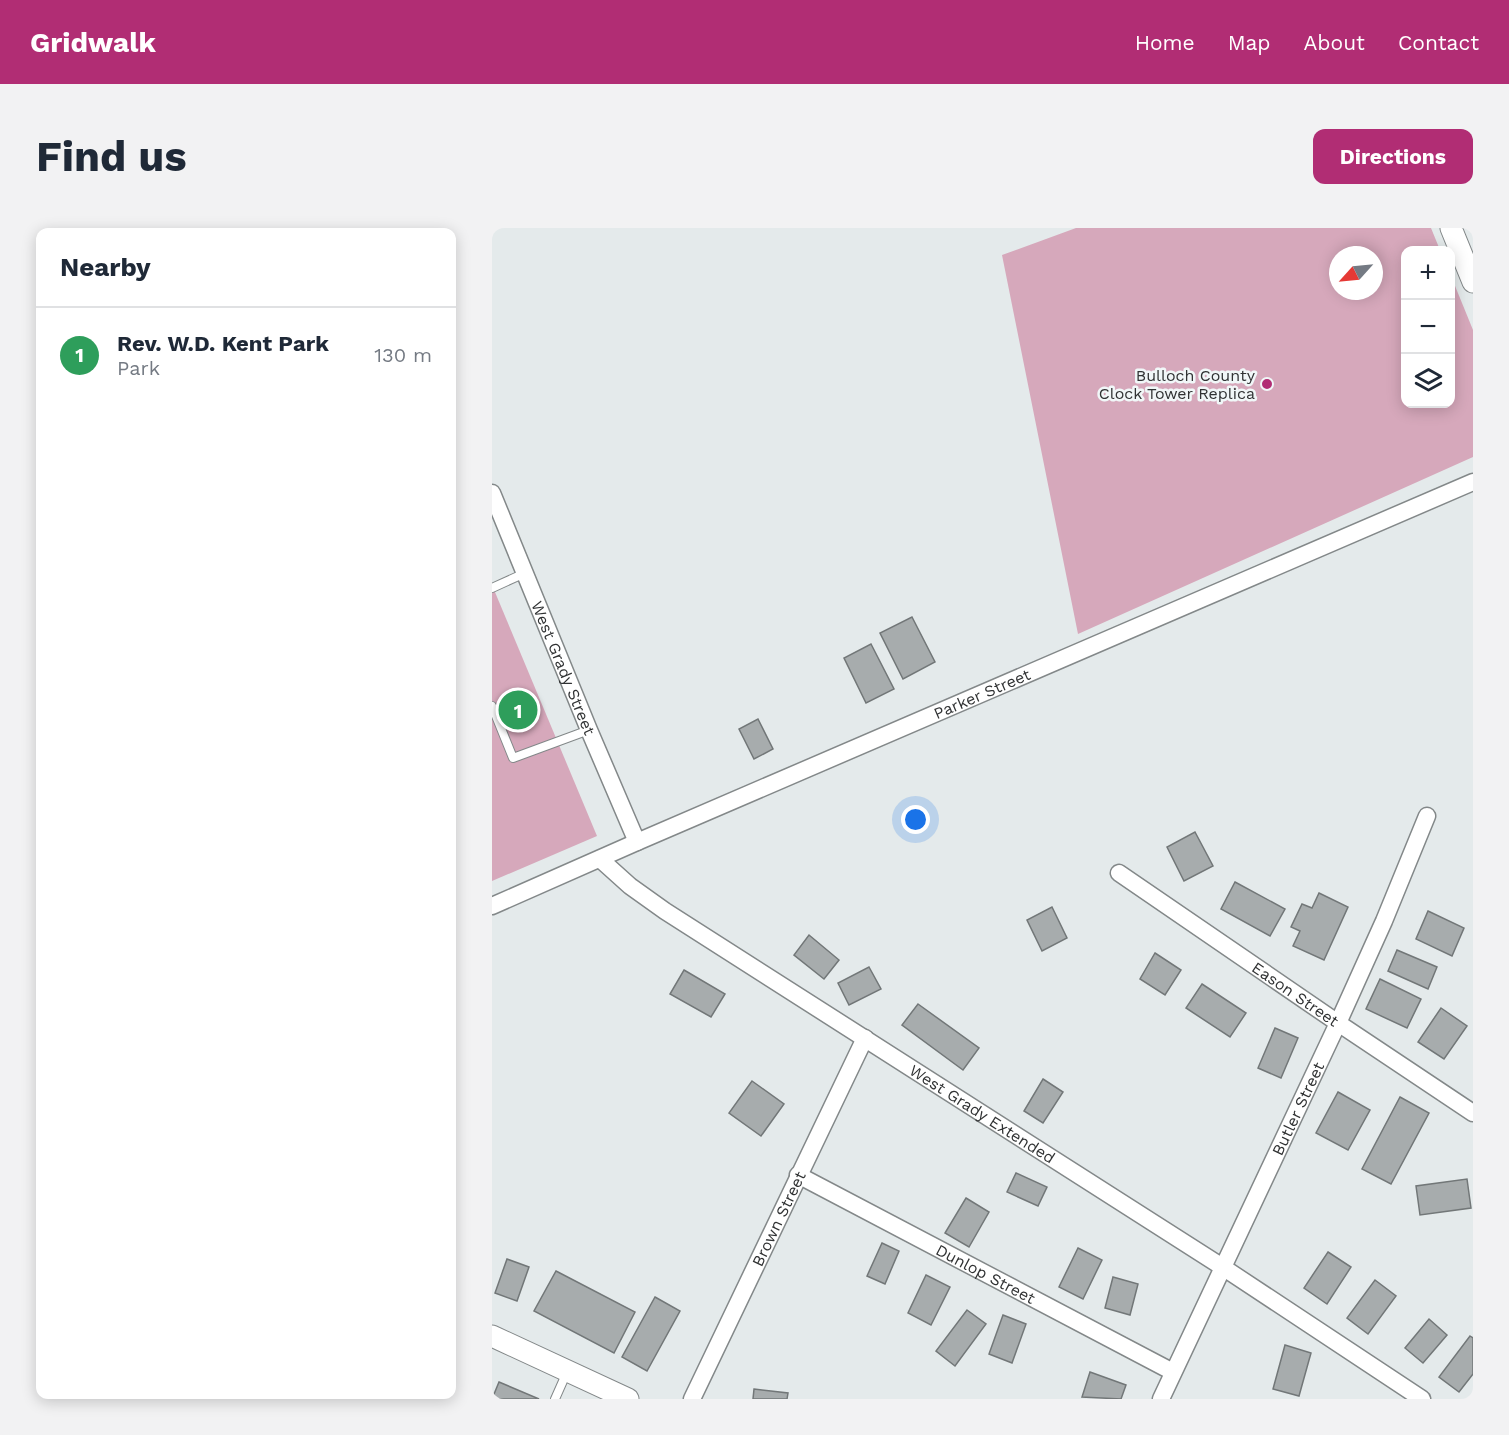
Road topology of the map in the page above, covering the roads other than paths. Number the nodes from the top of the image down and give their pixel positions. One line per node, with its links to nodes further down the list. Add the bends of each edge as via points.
1 (1451, 228): 2 (street)
2 (1473, 282)
3 (1473, 482): 10 (street, Parker Street)
4 (492, 493): 5 (street, West Grady Street)
5 (526, 573): 6 (lane); 8 (street, West Grady Street)
6 (492, 588)
7 (492, 706): 8 (lane, via 513,758)
8 (589, 730): 10 (street, West Grady Street)
9 (1427, 816): 14 (street, Butler Street)
10 (637, 842): 11 (street, Parker Street)
11 (600, 860): 13 (street, Parker Street); 15 (street, West Grady Extended, via 665,911)
12 (1119, 873): 14 (street, Eason Street)
13 (492, 906)
14 (1338, 1023): 16 (street, Eason Street); 18 (street, Butler Street)
15 (865, 1038): 17 (street, Brown Street); 18 (street, West Grady Extended)
16 (1473, 1113)
17 (798, 1175): 21 (street, Dunlop Street); 24 (street, Brown Street)
18 (1224, 1268): 21 (street, Butler Street); 26 (street, West Grady Extended)
19 (492, 1336): 20 (street)
20 (567, 1371): 22 (lane); 23 (street)
21 (1173, 1372): 25 (street, Butler Street)
22 (555, 1399)
23 (628, 1399)
24 (692, 1399)
25 (1161, 1399)
26 (1422, 1399)

